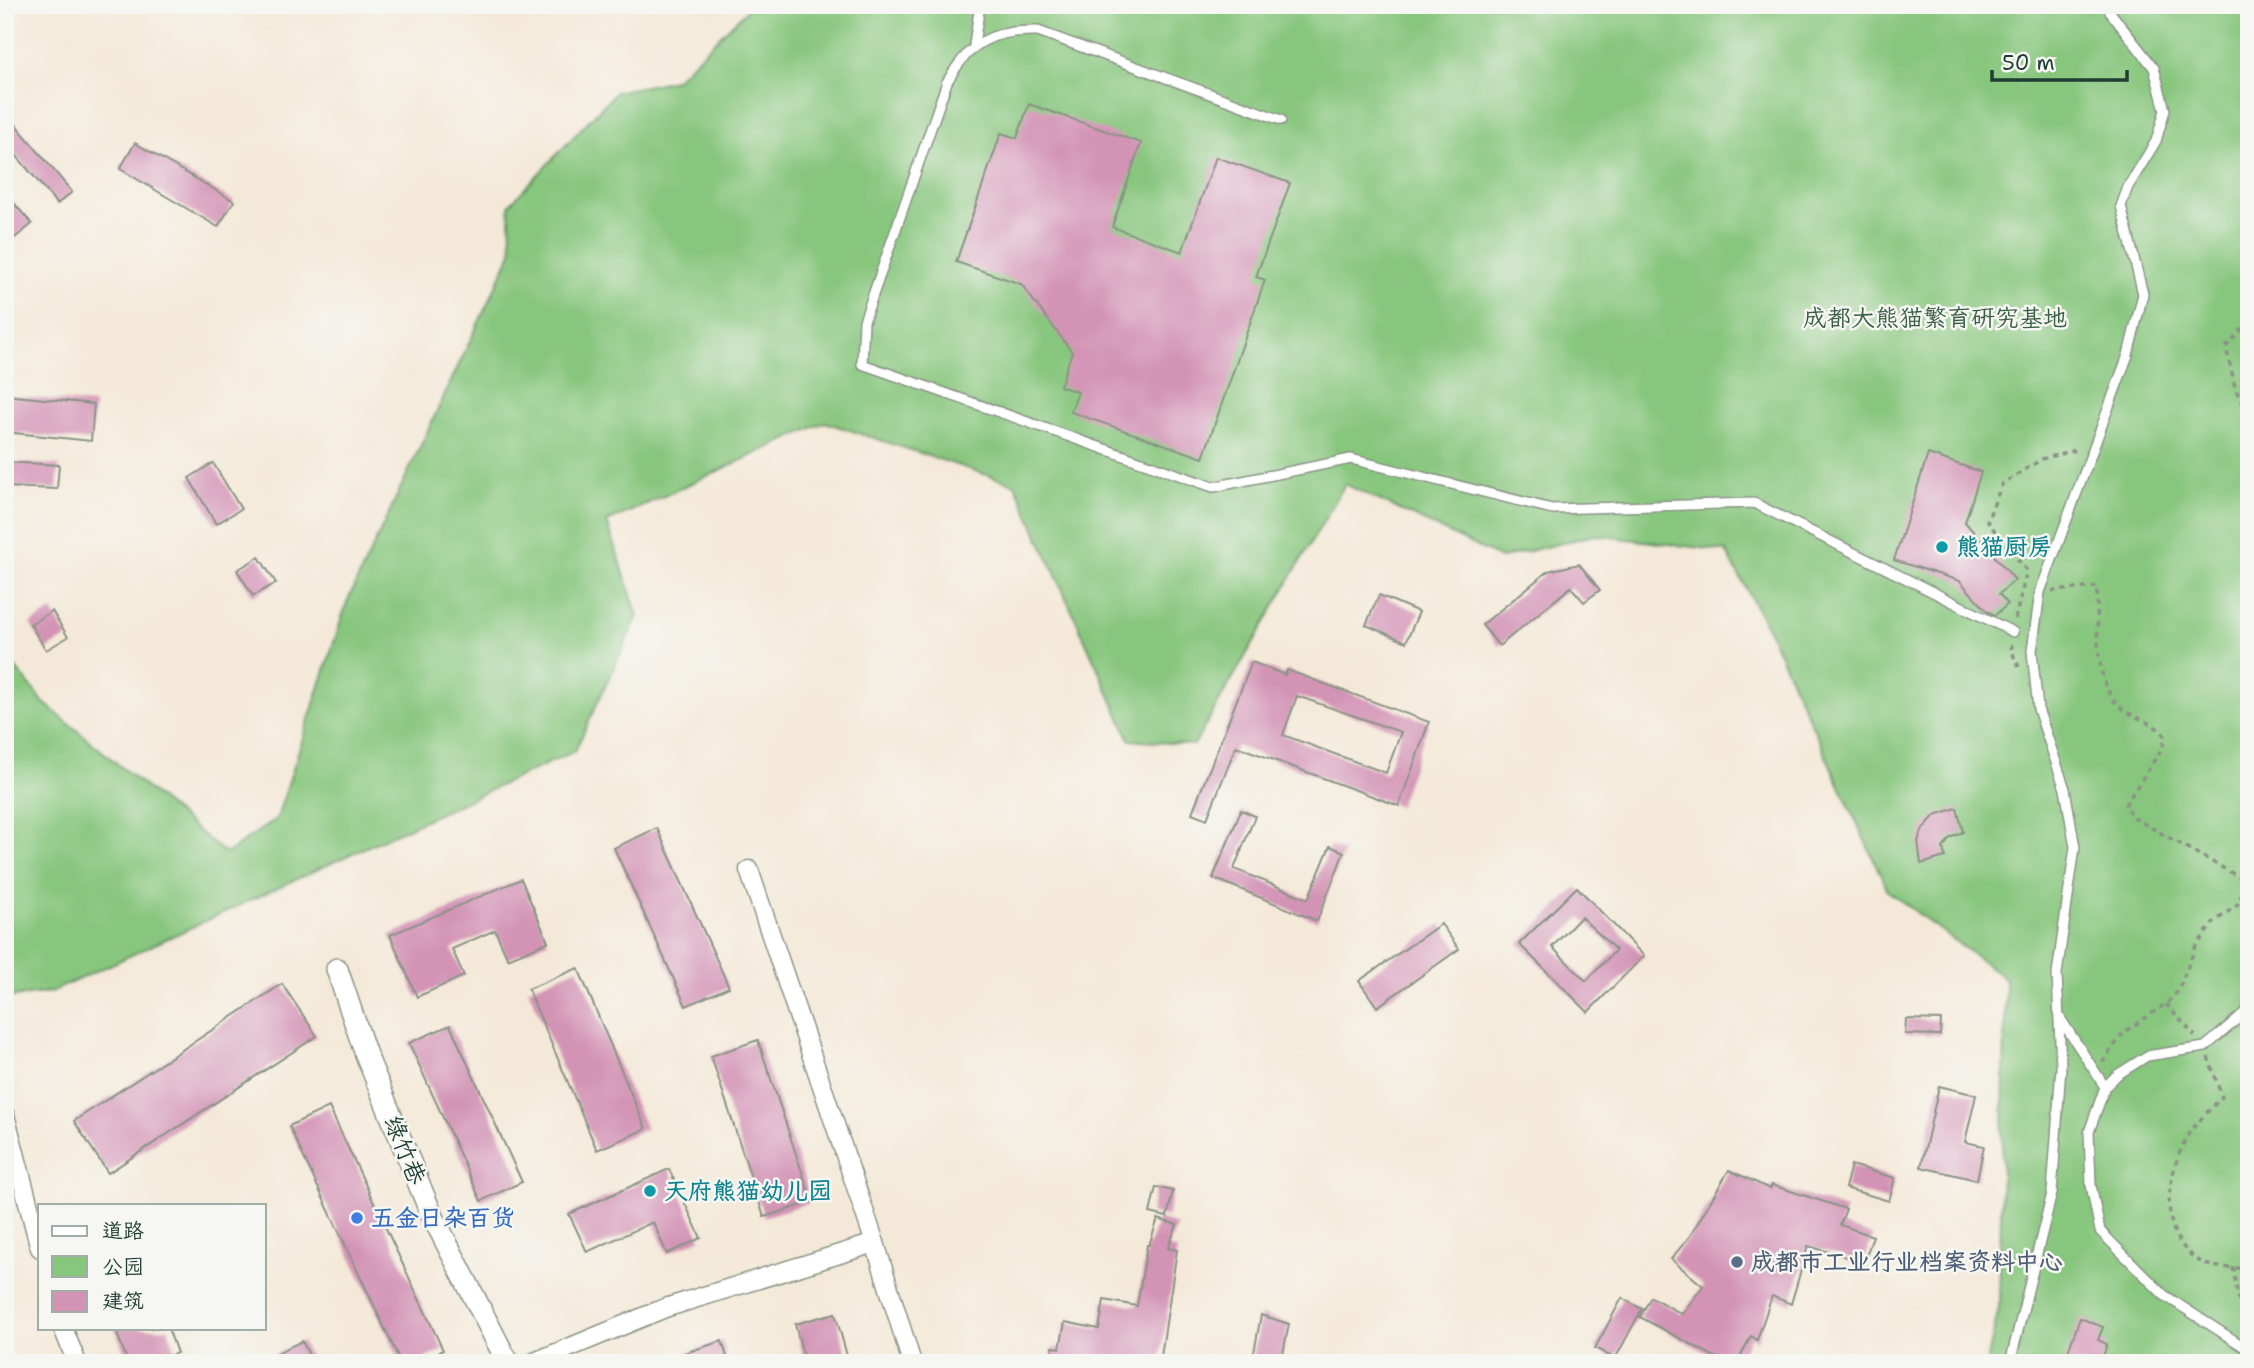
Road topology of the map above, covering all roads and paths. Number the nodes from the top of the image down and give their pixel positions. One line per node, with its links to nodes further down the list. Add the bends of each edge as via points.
1 (979, 5): 3 (lane)
2 (2108, 5): 7 (lane, via 2154,68 2165,110 2156,141 2121,206 2143,294 2128,355)
3 (974, 44): 4 (lane, via 1018,30 1038,31); 9 (lane, via 947,82 864,321 862,363 1213,487 1351,459 1552,509 1754,503)
4 (1281, 120)
5 (2249, 321): 6 (path, via 2226,347 2235,387)
6 (2249, 414)
7 (2095, 444): 8 (lane); 9 (path, via 2042,459 2002,484 1987,521 2027,571)
8 (2040, 592): 13 (path, via 2097,587 2099,662 2115,701 2165,736 2164,747 2125,805 2134,818 2239,877 2245,888 2237,905 2213,923 2195,948 2178,991); 15 (lane, via 2032,651 2038,709 2065,789 2075,847 2057,974)
9 (2013, 632): 10 (path, via 2011,650)
10 (2022, 674)
11 (749, 870): 21 (street)
12 (337, 969): 28 (street, 绿竹巷, via 365,1052 430,1211)
13 (2166, 1004): 16 (path); 17 (path, via 2124,1032)
14 (2249, 1009): 16 (lane)
15 (2060, 1018): 17 (lane); 31 (lane, via 2052,1193)
16 (2205, 1047): 18 (lane, via 2147,1056); 22 (path, via 2222,1097 2188,1135 2172,1172 2168,1212 2178,1244 2203,1263)
17 (2094, 1073): 18 (lane)
18 (2105, 1087): 26 (lane, via 2089,1132 2091,1185 2100,1231 2164,1295)
19 (5, 1115): 20 (street)
20 (38, 1240)
21 (875, 1244): 29 (street, via 666,1308); 30 (street)
22 (2233, 1267): 23 (path); 24 (path, via 2238,1298)
23 (2249, 1269)
24 (2249, 1315)
25 (64, 1330): 27 (street)
26 (2249, 1350)
27 (77, 1363)
28 (508, 1363)
29 (532, 1363)
30 (912, 1363)
31 (2010, 1363)

